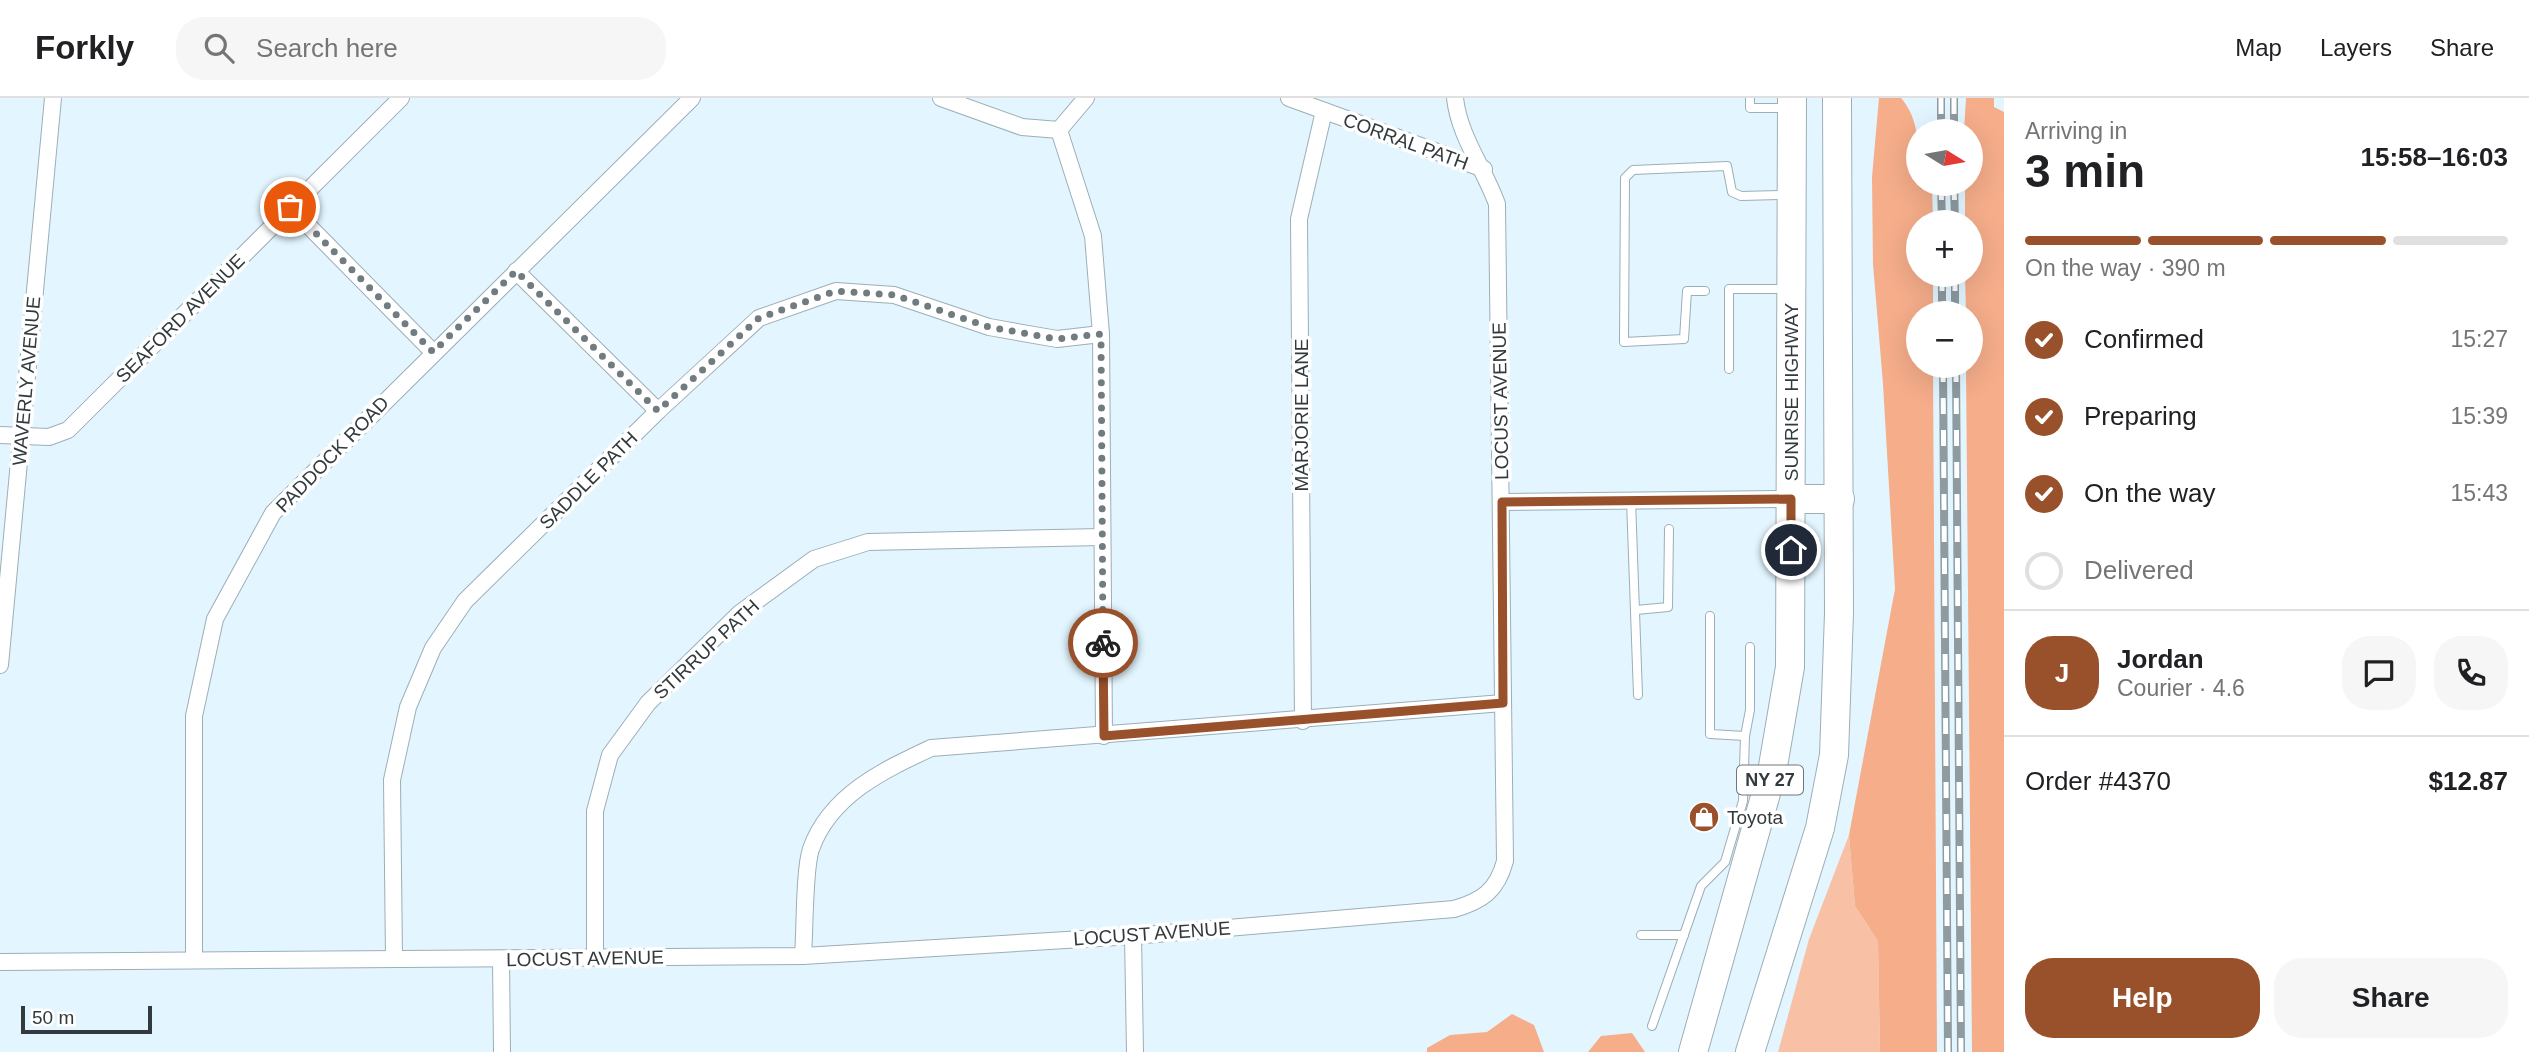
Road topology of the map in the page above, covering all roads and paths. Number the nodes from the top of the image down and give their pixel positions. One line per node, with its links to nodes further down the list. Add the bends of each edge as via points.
1 (53, 98): 24 (street, WAVERLY AVENUE)
2 (401, 98): 15 (street, SEAFORD AVENUE)
3 (692, 98): 16 (street, PADDOCK ROAD)
4 (941, 98): 12 (street, via 1022,127)
5 (1086, 98): 12 (street)
6 (1289, 98): 11 (street, CORRAL PATH)
7 (1455, 98): 13 (street, LOCUST AVENUE, via 1458,124)
8 (1750, 98): 10 (lane, via 1750,108)
9 (1837, 98): 26 (highway, NY 27)
10 (1792, 103): 14 (highway, SUNRISE HIGHWAY / NY 27)
11 (1324, 111): 13 (street, CORRAL PATH); 37 (street, MARJORIE LANE, via 1299,219)
12 (1059, 130): 19 (street, via 1093,236)
13 (1484, 169): 28 (street, LOCUST AVENUE, via 1497,204)
14 (1792, 195): 17 (highway, SUNRISE HIGHWAY / NY 27); 18 (lane, via 1741,196 1732,192 1727,166 1633,170 1625,178 1624,342 1684,340 1687,291)
15 (290, 207): 20 (street); 24 (street, SEAFORD AVENUE, via 68,429 49,437)
16 (516, 271): 20 (street, PADDOCK ROAD); 22 (street)
17 (1792, 289): 21 (lane, via 1729,289); 25 (highway, SUNRISE HIGHWAY / NY 27)
18 (1705, 291)
19 (1101, 334): 22 (street, SADDLE PATH, via 1057,339 989,327 894,295 836,291 759,318); 30 (street)
20 (433, 352): 49 (street, PADDOCK ROAD, via 273,513 215,619 194,716)
21 (1729, 369)
22 (658, 411): 48 (street, SADDLE PATH, via 466,601 433,648 408,707 392,780)
23 (0, 435): 24 (street, SEAFORD AVENUE)
24 (21, 437): 34 (street, WAVERLY AVENUE)
25 (1791, 499): 26 (highway); 27 (street); 40 (highway, SUNRISE HIGHWAY / NY 27, via 1790,667 1772,772)
26 (1840, 499): 46 (highway, NY 27, via 1834,755 1820,828)
27 (1631, 500): 28 (street); 31 (lane)
28 (1502, 502): 36 (street, LOCUST AVENUE)
29 (1669, 530): 31 (lane, via 1668,607)
30 (1102, 537): 38 (street); 47 (street, STIRRUP PATH, via 868,542 814,559 740,613 648,702 610,755 595,811)
31 (1636, 610): 35 (lane)
32 (1710, 616): 39 (lane, via 1710,734)
33 (1750, 647): 39 (lane, via 1750,710)
34 (0, 665)
35 (1638, 695)
36 (1503, 703): 37 (street); 44 (street, LOCUST AVENUE, via 1505,861 1500,881 1480,902 1454,909)
37 (1303, 721): 38 (street)
38 (1104, 736): 45 (street, via 931,748 869,777 834,811 811,849)
39 (1745, 736): 40 (lane, via 1743,801)
40 (1749, 818): 41 (highway, SUNRISE HIGHWAY / NY 27)
41 (1736, 859): 43 (lane, via 1724,862 1701,886); 55 (highway, SUNRISE HIGHWAY / NY 27)
42 (1641, 935): 43 (lane)
43 (1684, 935): 52 (lane)
44 (1133, 936): 45 (street, LOCUST AVENUE); 54 (street)
45 (803, 956): 47 (street, LOCUST AVENUE)
46 (1782, 956): 56 (highway, NY 27); 57 (highway)
47 (595, 957): 50 (street, LOCUST AVENUE)
48 (394, 959): 49 (street, LOCUST AVENUE); 50 (street, LOCUST AVENUE)
49 (194, 960): 51 (street, LOCUST AVENUE)
50 (501, 960): 53 (street)
51 (0, 962)
52 (1652, 1026)
53 (502, 1052)
54 (1135, 1052)
55 (1693, 1052)
56 (1750, 1052)
57 (1769, 1052)

